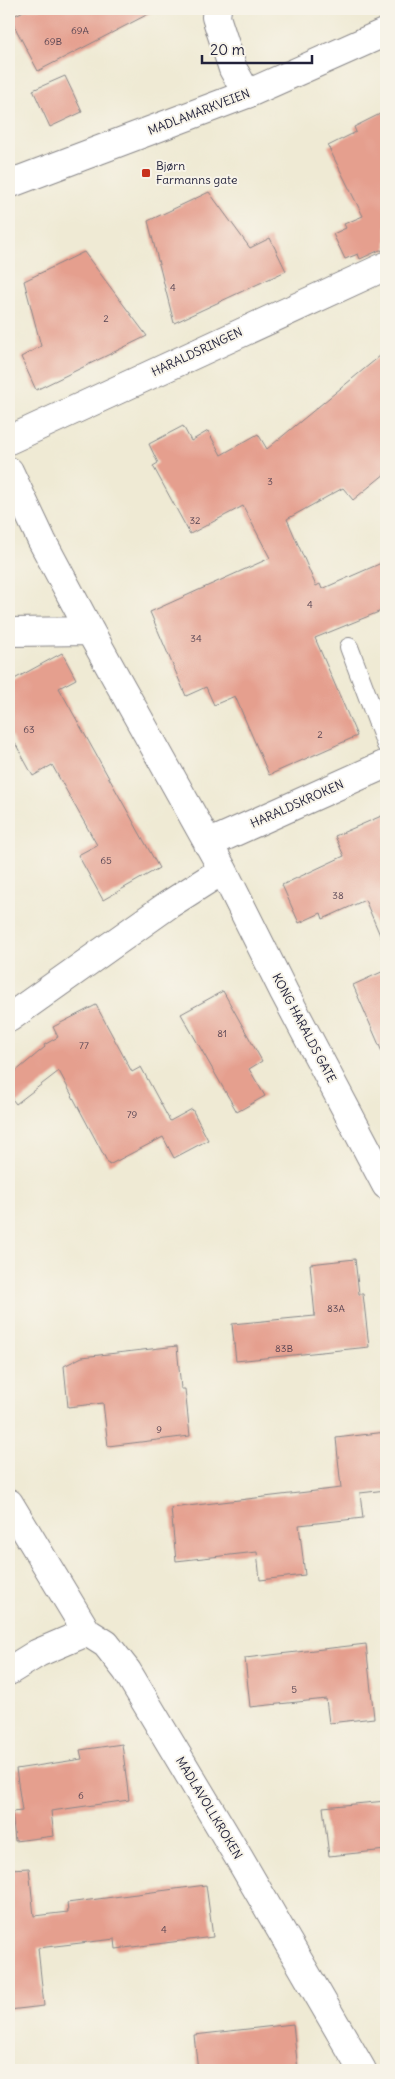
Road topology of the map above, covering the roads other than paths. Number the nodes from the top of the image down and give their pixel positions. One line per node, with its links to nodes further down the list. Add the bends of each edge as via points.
1 (217, 9): 3 (street, via 216,17 233,70)
2 (386, 32): 3 (street, MADLAMARKVEIEN)
3 (247, 94): 4 (street, MADLAMARKVEIEN)
4 (9, 184)
5 (386, 266): 6 (street, HARALDSRINGEN)
6 (9, 440)
7 (9, 471): 8 (street, KONG HARALDS GATE)
8 (90, 631): 9 (street); 13 (street, KONG HARALDS GATE)
9 (9, 632)
10 (349, 647): 11 (lane)
11 (386, 745)
12 (386, 764): 13 (street, HARALDSKROKEN)
13 (208, 844): 14 (street, KONG HARALDS GATE)
14 (223, 870): 15 (street); 16 (street, KONG HARALDS GATE)
15 (9, 1018)
16 (386, 1185)
17 (9, 1503): 18 (street)
18 (87, 1632): 19 (street, via 38,1653); 20 (street, MADLAVOLLKROKEN, via 106,1644 127,1671)
19 (9, 1671)
20 (362, 2070)

